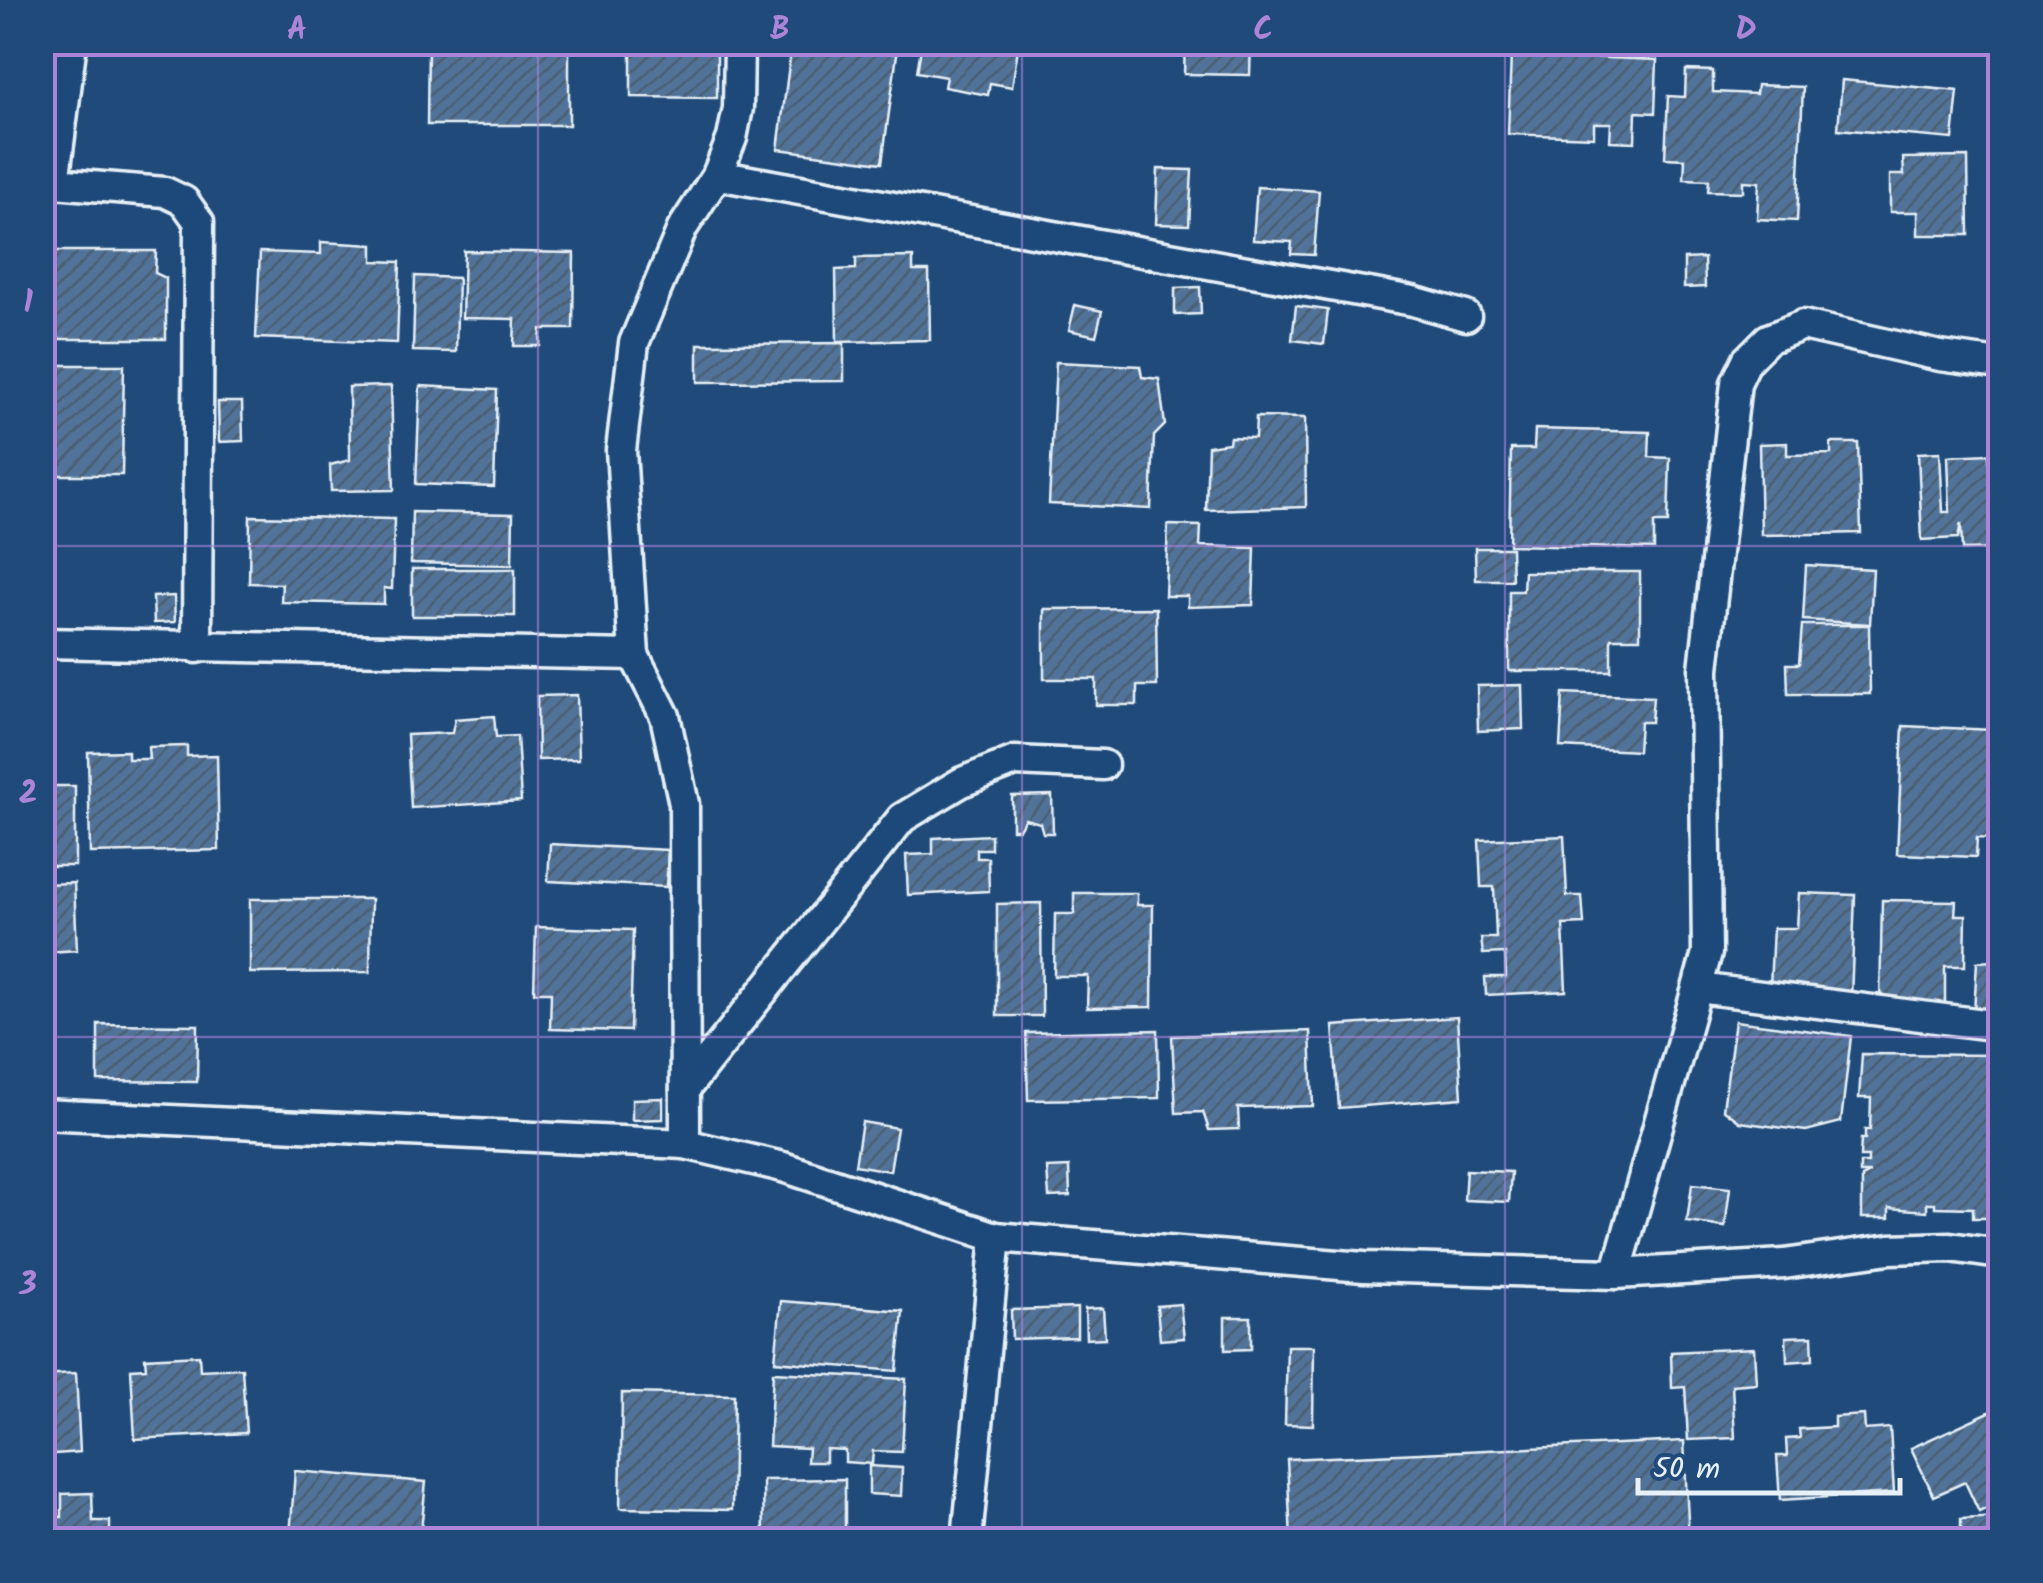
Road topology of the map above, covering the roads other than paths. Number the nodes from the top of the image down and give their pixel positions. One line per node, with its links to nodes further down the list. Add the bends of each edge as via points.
1 (72, 42): 4 (street)
2 (739, 42): 3 (street, via 738,108)
3 (718, 175): 5 (street); 9 (street, via 682,229 634,343 621,450)
4 (48, 183): 8 (street, via 165,192 184,202 199,222)
5 (1466, 316)
6 (2000, 364): 11 (street, via 1803,325 1768,339 1747,360 1736,383 1704,669 1706,953)
7 (42, 644): 8 (street)
8 (197, 648): 9 (street)
9 (634, 655): 13 (street, via 665,716 684,804)
10 (1103, 766): 13 (street, via 1015,761 962,782 902,818)
11 (1698, 988): 12 (street); 18 (street)
12 (2000, 1026)
13 (685, 1089): 15 (street)
14 (42, 1114): 15 (street)
15 (686, 1144): 16 (street, via 783,1167)
16 (996, 1238): 18 (street, via 1364,1268); 19 (street)
17 (2000, 1254): 18 (street, via 1890,1249 1784,1264)
18 (1616, 1274)
19 (967, 1540)

